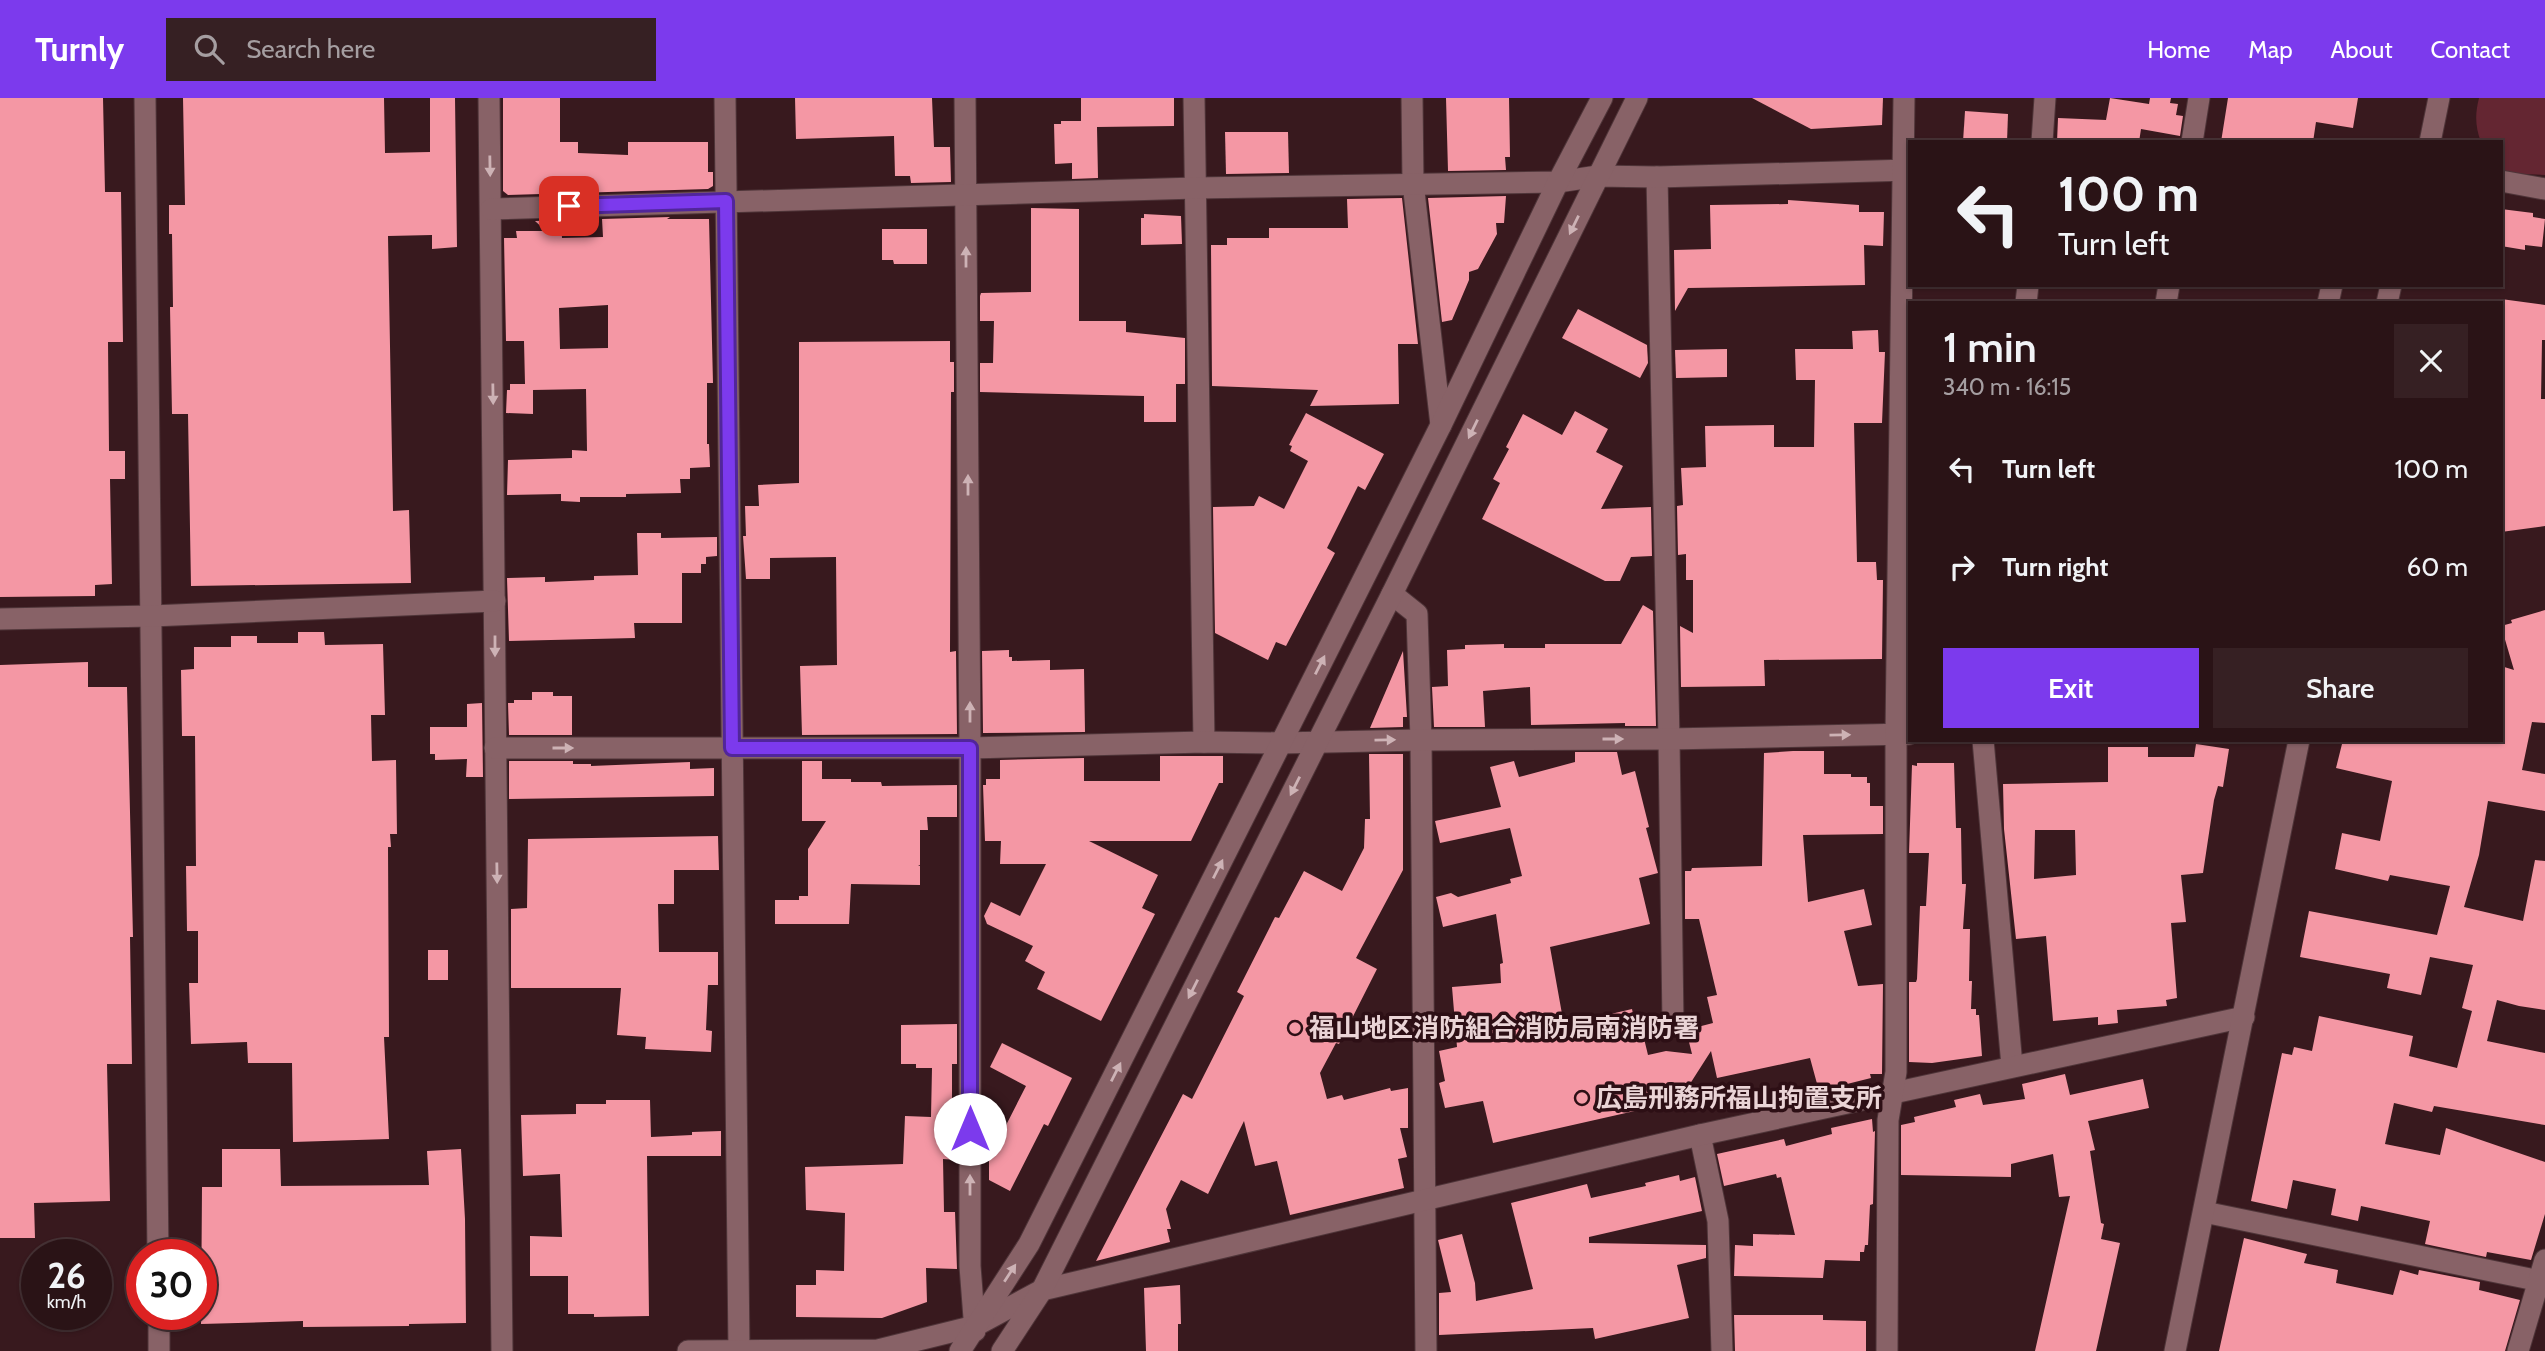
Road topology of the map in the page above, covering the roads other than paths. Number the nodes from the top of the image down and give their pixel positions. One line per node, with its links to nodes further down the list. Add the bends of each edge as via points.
1 (145, 98): 30 (street)
2 (489, 98): 26 (street, one-way to 26)
3 (725, 98): 25 (street)
4 (965, 98): 24 (street)
5 (1194, 98): 22 (street)
6 (1412, 98): 21 (street)
7 (1602, 98): 20 (street)
8 (1637, 98): 17 (street)
9 (1904, 98): 16 (street)
10 (2045, 98): 13 (street)
11 (2199, 98): 14 (street)
12 (2438, 98): 15 (street)
13 (2042, 140)
14 (2192, 140)
15 (2430, 140)
16 (1906, 170): 18 (street); 32 (street)
17 (1598, 176): 18 (street); 20 (street); 28 (street, one-way to 28)
18 (1657, 177): 33 (street)
19 (2503, 181): 23 (street)
20 (1558, 182): 21 (street); 27 (street)
21 (1413, 183): 22 (street); 27 (street)
22 (1196, 188): 24 (street); 35 (street)
23 (2545, 189)
24 (965, 195): 25 (street); 42 (street, one-way to 24)
25 (726, 201): 26 (street); 41 (street)
26 (491, 209): 29 (street, one-way to 29)
27 (1441, 425): 39 (street, one-way to 27)
28 (1392, 594): 34 (street, via 1417,614); 36 (street)
29 (495, 601): 30 (street); 40 (street, one-way to 40)
30 (152, 616): 31 (street); 50 (street)
31 (0, 619)
32 (1903, 734): 33 (street, one-way to 32); 46 (street)
33 (1669, 739): 34 (street, one-way to 33); 44 (street)
34 (1422, 740): 36 (street, one-way to 34); 48 (street)
35 (1205, 742): 39 (street); 42 (street)
36 (1317, 742): 39 (street); 52 (street, one-way to 52)
37 (1983, 742): 45 (street)
38 (2299, 742): 43 (street)
39 (1281, 743): 53 (street, one-way to 39, via 1029,1244)
40 (495, 748): 41 (street, one-way to 41); 57 (street, one-way to 57)
41 (732, 748): 42 (street); 55 (street)
42 (970, 748): 53 (street, one-way to 42, via 970,1252)
43 (2244, 1017): 45 (street); 49 (street)
44 (1673, 1024)
45 (2012, 1066): 46 (street)
46 (1892, 1093): 47 (street); 64 (street)
47 (1700, 1135): 48 (street); 63 (street, via 1718,1221)
48 (1425, 1198): 52 (street); 62 (street)
49 (2204, 1212): 51 (street); 65 (street)
50 (158, 1239)
51 (2543, 1274): 66 (street)
52 (1042, 1290): 53 (street); 61 (street)
53 (975, 1326): 55 (street, via 878,1350); 59 (street); 60 (street)
54 (159, 1330): 56 (street)
55 (739, 1350): 58 (street)
56 (159, 1351)
57 (502, 1351)
58 (688, 1351)
59 (960, 1351)
60 (974, 1351)
61 (1002, 1351)
62 (1426, 1351)
63 (1722, 1351)
64 (1887, 1351)
65 (2175, 1351)
66 (2518, 1351)

